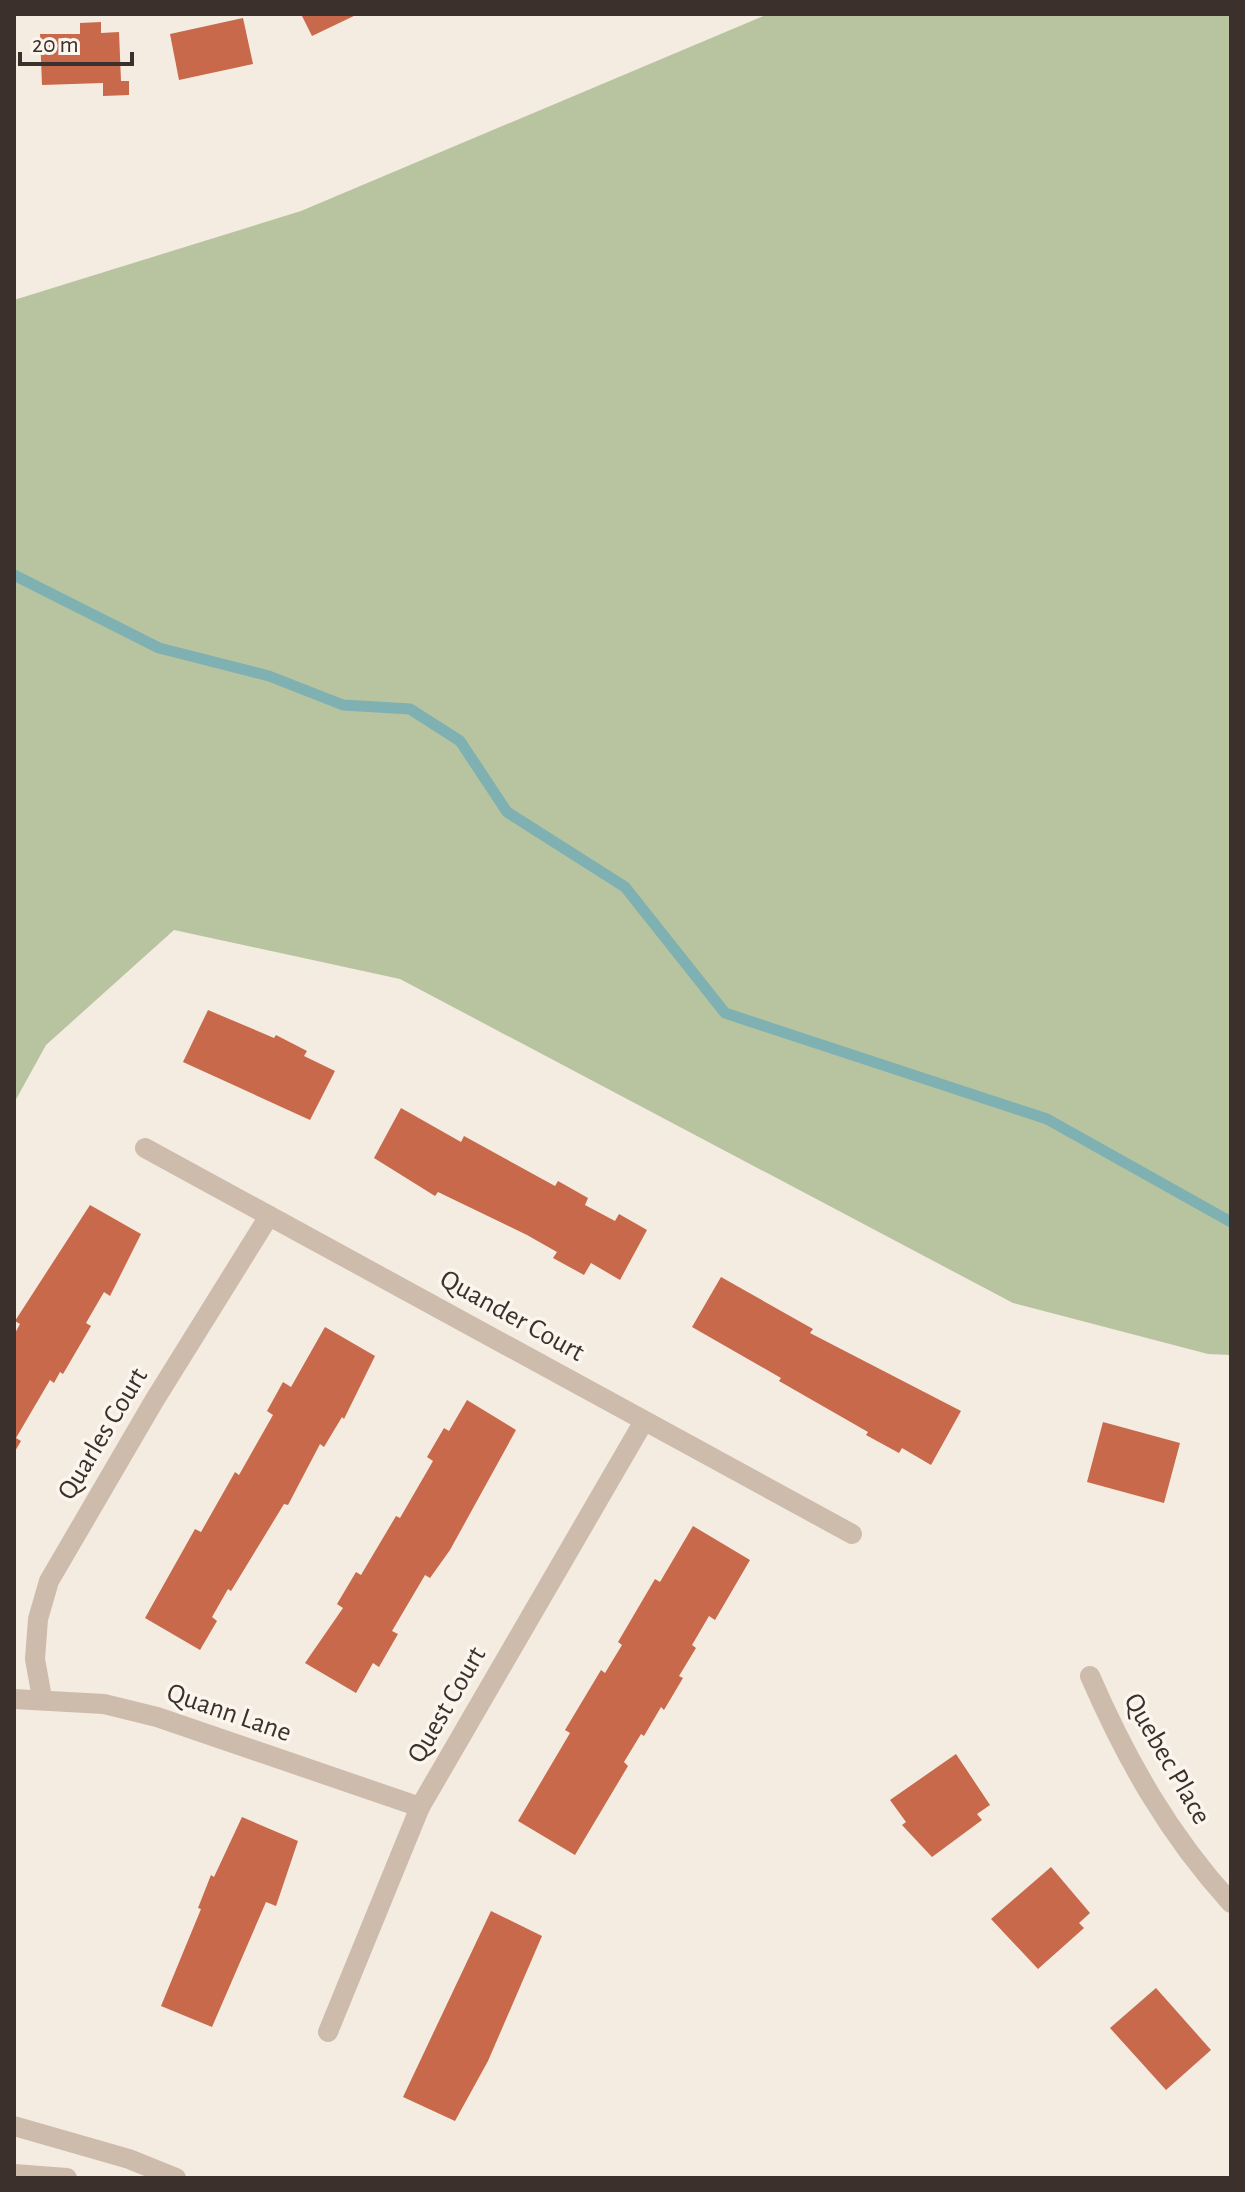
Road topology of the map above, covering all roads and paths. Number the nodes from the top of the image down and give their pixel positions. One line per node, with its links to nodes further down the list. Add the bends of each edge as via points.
1 (145, 1148): 2 (street, Quander Court)
2 (269, 1216): 3 (street, Quander Court); 6 (street, Quarles Court, via 49,1581 38,1619 35,1659)
3 (644, 1421): 4 (street, Quander Court); 8 (street, Quest Court)
4 (852, 1534)
5 (1090, 1676): 9 (street, Quebec Place, via 1120,1746 1158,1812)
6 (42, 1698): 7 (street, Quann Lane); 8 (street, Quann Lane, via 104,1704 157,1717)
7 (14, 1699)
8 (420, 1807): 10 (street, Quest Court)
9 (1231, 1903)
10 (328, 2032)
11 (14, 2126): 14 (street)
12 (14, 2174): 13 (street)
13 (67, 2178)
14 (176, 2178)

